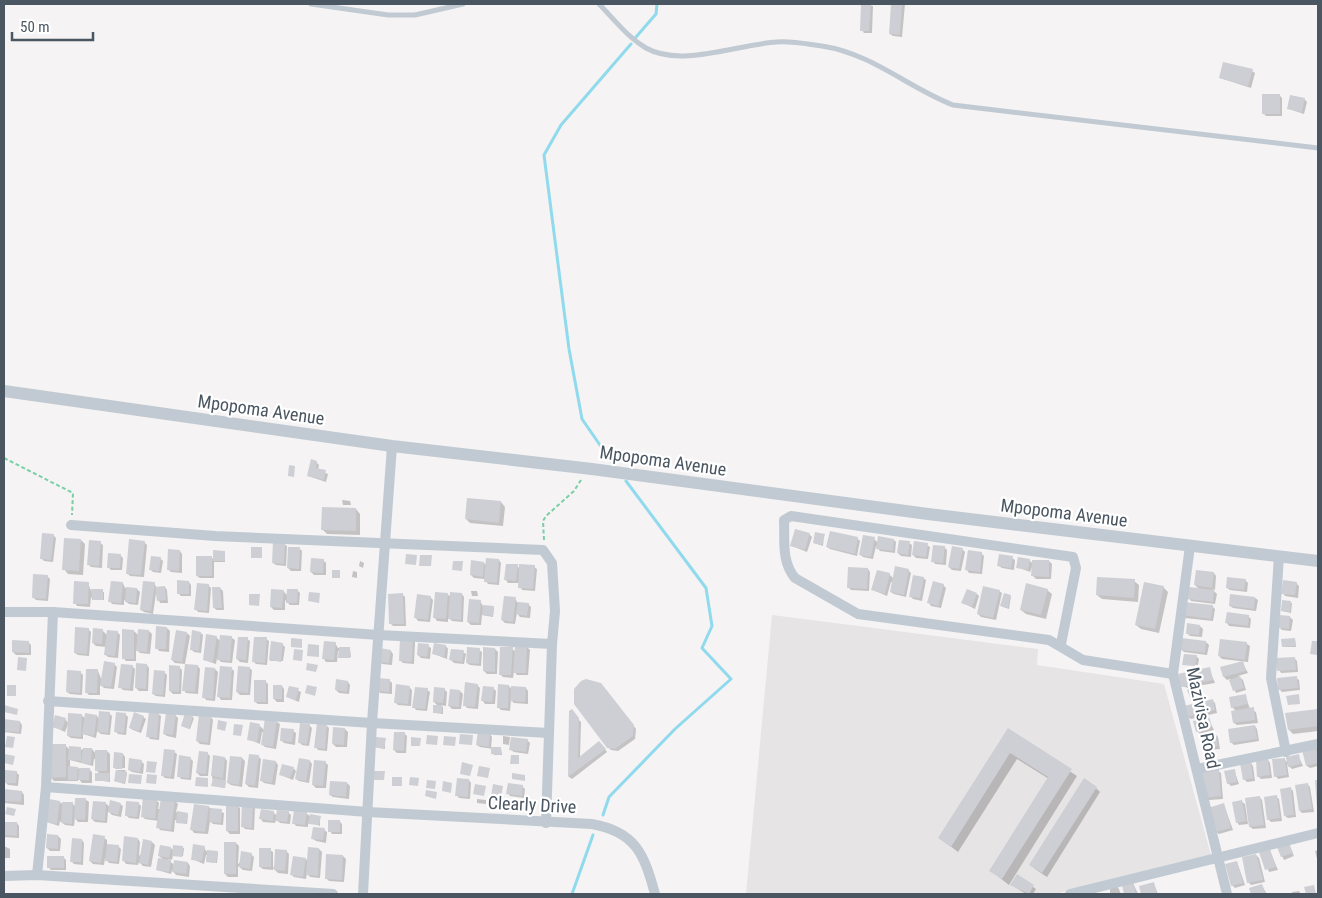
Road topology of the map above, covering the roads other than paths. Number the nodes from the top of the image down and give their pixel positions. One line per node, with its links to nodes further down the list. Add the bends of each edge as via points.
1 (312, 4): 2 (lane, via 415,16)
2 (463, 4)
3 (599, 4): 4 (lane, via 633,39 661,55 688,56 777,42 822,46 870,60 927,95 953,105)
4 (1318, 148)
5 (4, 390): 6 (street, Mpopoma Avenue)
6 (392, 446): 8 (street); 9 (street, Mpopoma Avenue)
7 (71, 525): 8 (street)
8 (384, 544): 14 (street); 15 (street, via 543,550 552,563 555,611)
9 (1190, 546): 10 (street, Mpopoma Avenue); 17 (street, Mazivisa Road)
10 (1279, 556): 11 (street, Mpopoma Avenue); 22 (street, via 1271,678)
11 (1318, 561)
12 (4, 612): 13 (street)
13 (52, 612): 14 (street); 18 (street)
14 (379, 635): 15 (street); 19 (street)
15 (552, 644): 20 (street)
16 (1061, 644): 16 (street, via 854,613 790,572 786,564 784,520 791,516 1073,557 1076,568); 17 (street, via 1083,660)
17 (1172, 674): 23 (street, Mazivisa Road)
18 (48, 701): 19 (street); 24 (street)
19 (372, 723): 20 (street); 25 (street)
20 (549, 733): 26 (street)
21 (1318, 744): 22 (street)
22 (1286, 752): 23 (street)
23 (1197, 769): 28 (street, Mazivisa Road)
24 (46, 787): 25 (street, Clearly Drive); 30 (street)
25 (368, 812): 26 (street, Clearly Drive); 32 (street)
26 (546, 823): 33 (street, Clearly Drive, via 592,824 609,827 622,834 636,844 644,858)
27 (1318, 833): 28 (street)
28 (1217, 858): 34 (street); 35 (street, Mazivisa Road)
29 (4, 876): 30 (street)
30 (37, 876): 31 (street)
31 (333, 894)
32 (363, 894)
33 (655, 894)
34 (1070, 894)
35 (1227, 894)

